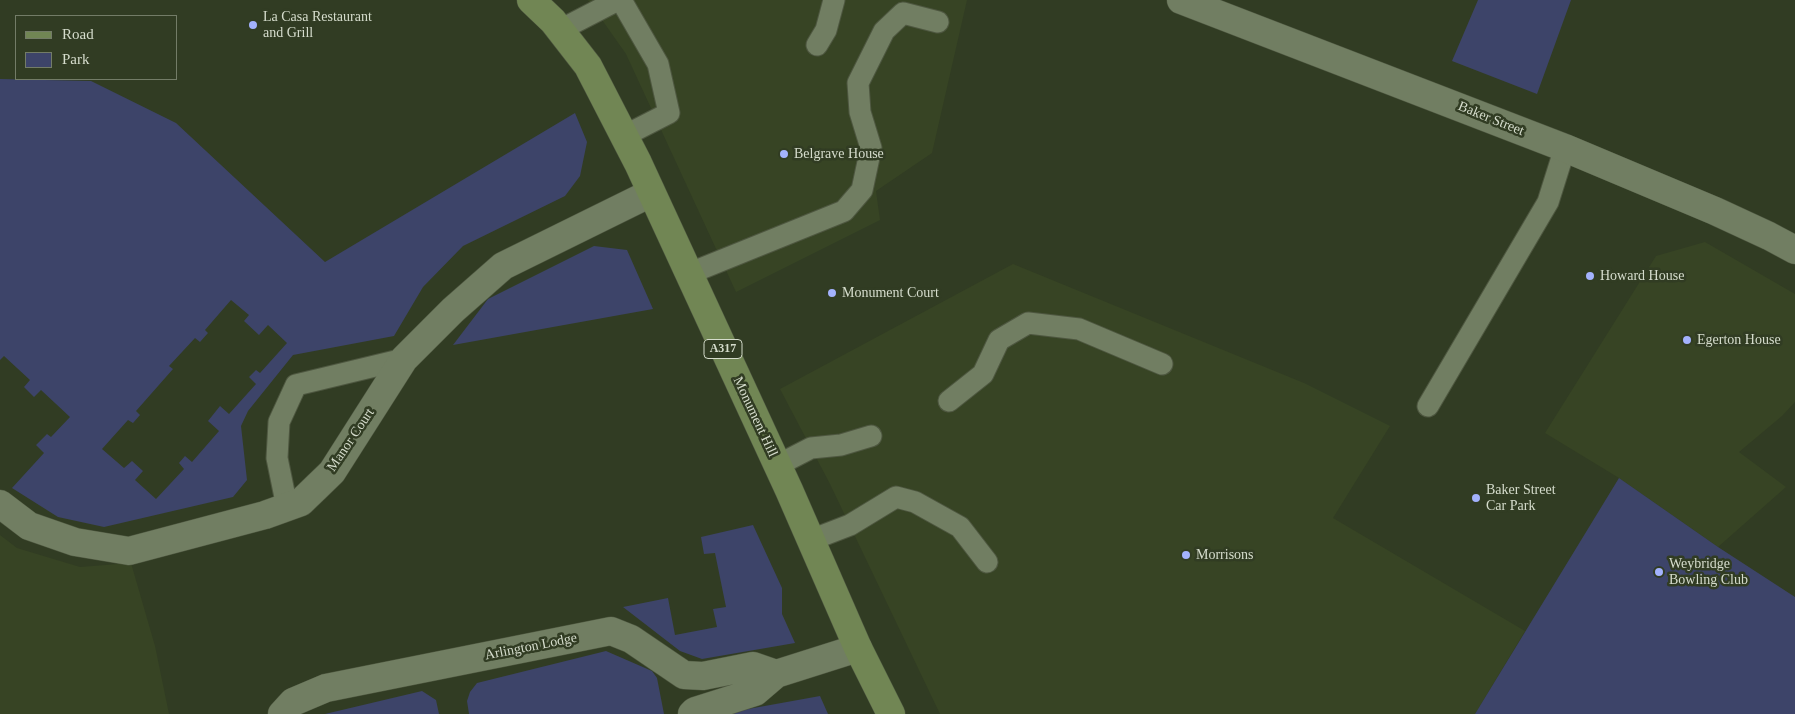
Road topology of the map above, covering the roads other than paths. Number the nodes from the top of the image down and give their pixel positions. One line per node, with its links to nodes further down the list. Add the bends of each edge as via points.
1 (531, 0): 6 (main road, Monument Hill / A317)
2 (619, 0): 6 (lane); 8 (lane, via 658,64 669,112)
3 (834, 0): 7 (lane, via 826,30)
4 (1181, 0): 9 (street, Baker Street)
5 (938, 22): 12 (lane, via 903,13 884,31 858,83 860,112 871,148 862,190 844,211)
6 (560, 30): 8 (main road, Monument Hill / A317, via 588,66)
7 (817, 45)
8 (624, 136): 10 (main road, Monument Hill / A317)
9 (1565, 148): 11 (street, Baker Street, via 1715,211); 16 (lane, via 1548,202)
10 (651, 193): 12 (main road, Monument Hill / A317); 13 (street, Manor Court, via 503,266)
11 (1795, 250)
12 (688, 274): 18 (main road, Monument Hill / A317)
13 (404, 359): 20 (street, Manor Court, via 332,472 301,502); 20 (lane, via 296,384 279,422 277,458)
14 (1162, 364): 15 (lane, via 1078,328 1028,323 999,340 983,374)
15 (949, 401)
16 (1428, 406)
17 (871, 436): 18 (lane, via 841,445 811,448)
18 (778, 465): 21 (main road, Monument Hill / A317)
19 (0, 504): 20 (street, Manor Court, via 29,526 76,542 128,551)
20 (287, 507)
21 (811, 540): 22 (lane, via 850,525 896,497 915,502 960,527); 23 (main road, Monument Hill / A317)
22 (987, 562)
23 (858, 648): 24 (street); 27 (main road, Monument Hill / A317)
24 (776, 674): 25 (street, Arlington Lodge, via 754,666 703,676 684,675 632,639 611,631 326,688 293,702); 26 (street, via 755,692)
25 (282, 714)
26 (692, 714)
27 (891, 714)

